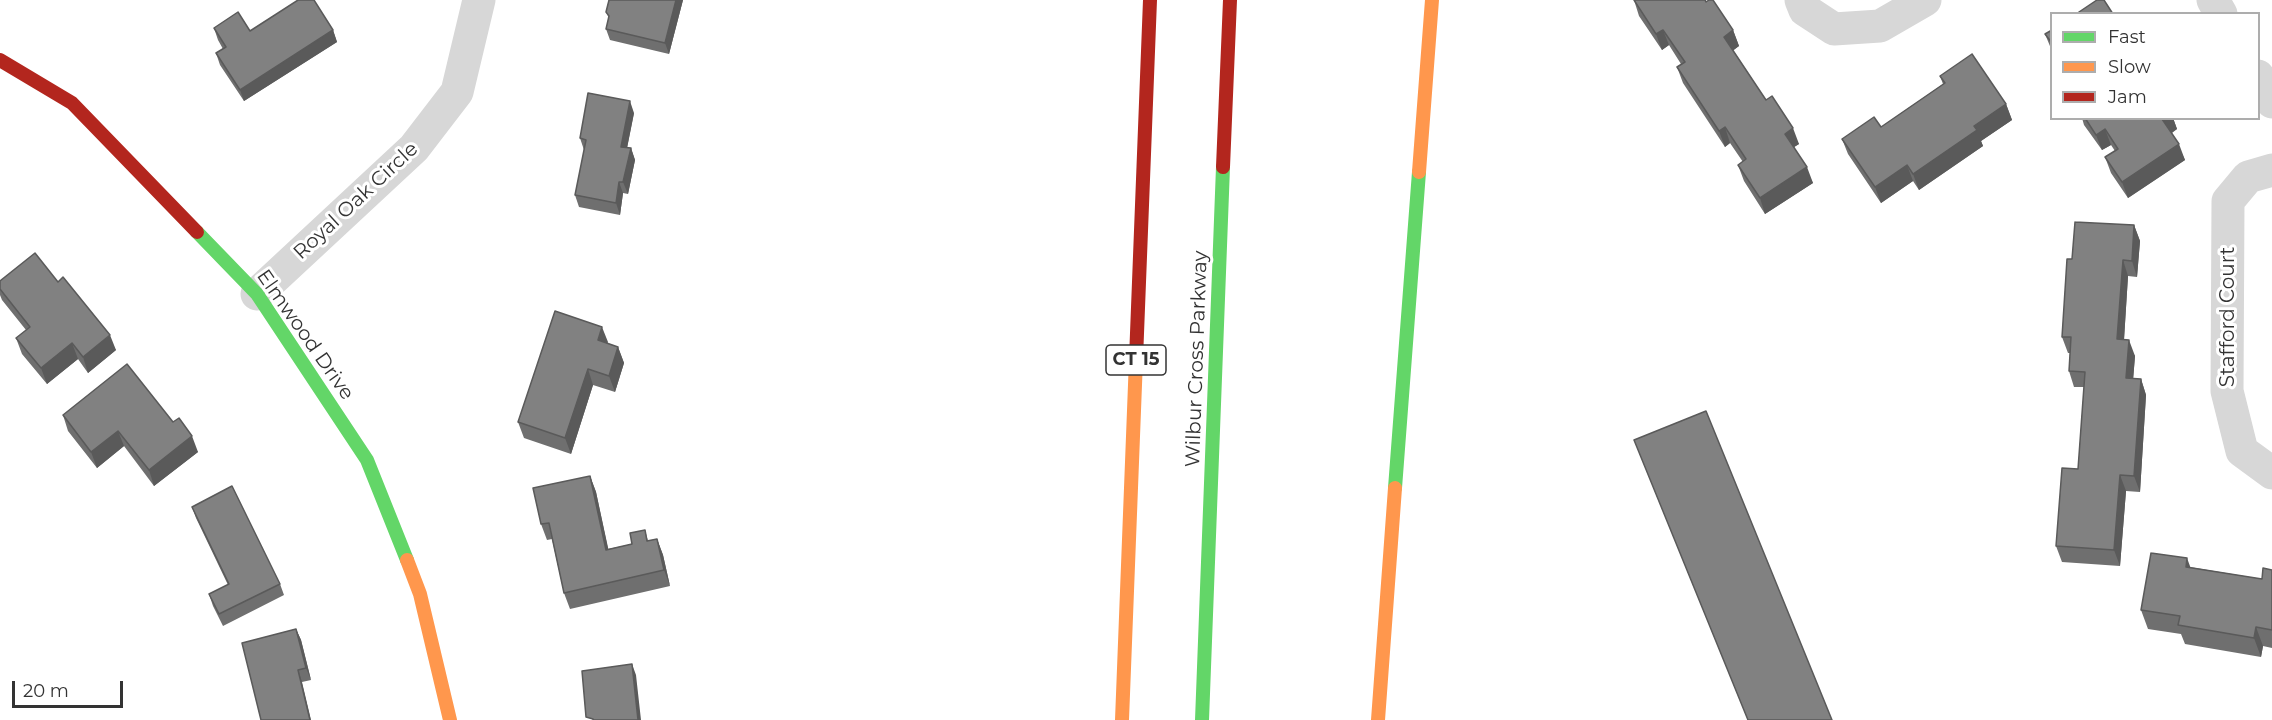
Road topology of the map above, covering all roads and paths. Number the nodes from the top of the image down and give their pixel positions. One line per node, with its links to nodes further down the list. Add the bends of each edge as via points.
1 (479, 0): 9 (street, Royal Oak Circle, via 457,92 414,148)
2 (1150, 0): 12 (main road, CT 15)
3 (1230, 0): 13 (main road, Wilbur Cross Parkway)
4 (1431, 0): 14 (main road)
5 (1801, 0): 6 (street, via 1805,10 1834,29 1880,26)
6 (1925, 0)
7 (0, 60): 9 (main road, Elmwood Drive, via 72,103)
8 (2272, 170): 10 (street, Stafford Court, via 2248,177 2228,201 2227,392 2242,451)
9 (257, 294): 11 (main road, Elmwood Drive, via 367,460 420,594)
10 (2272, 473)
11 (450, 720)
12 (1122, 720)
13 (1202, 720)
14 (1378, 720)

